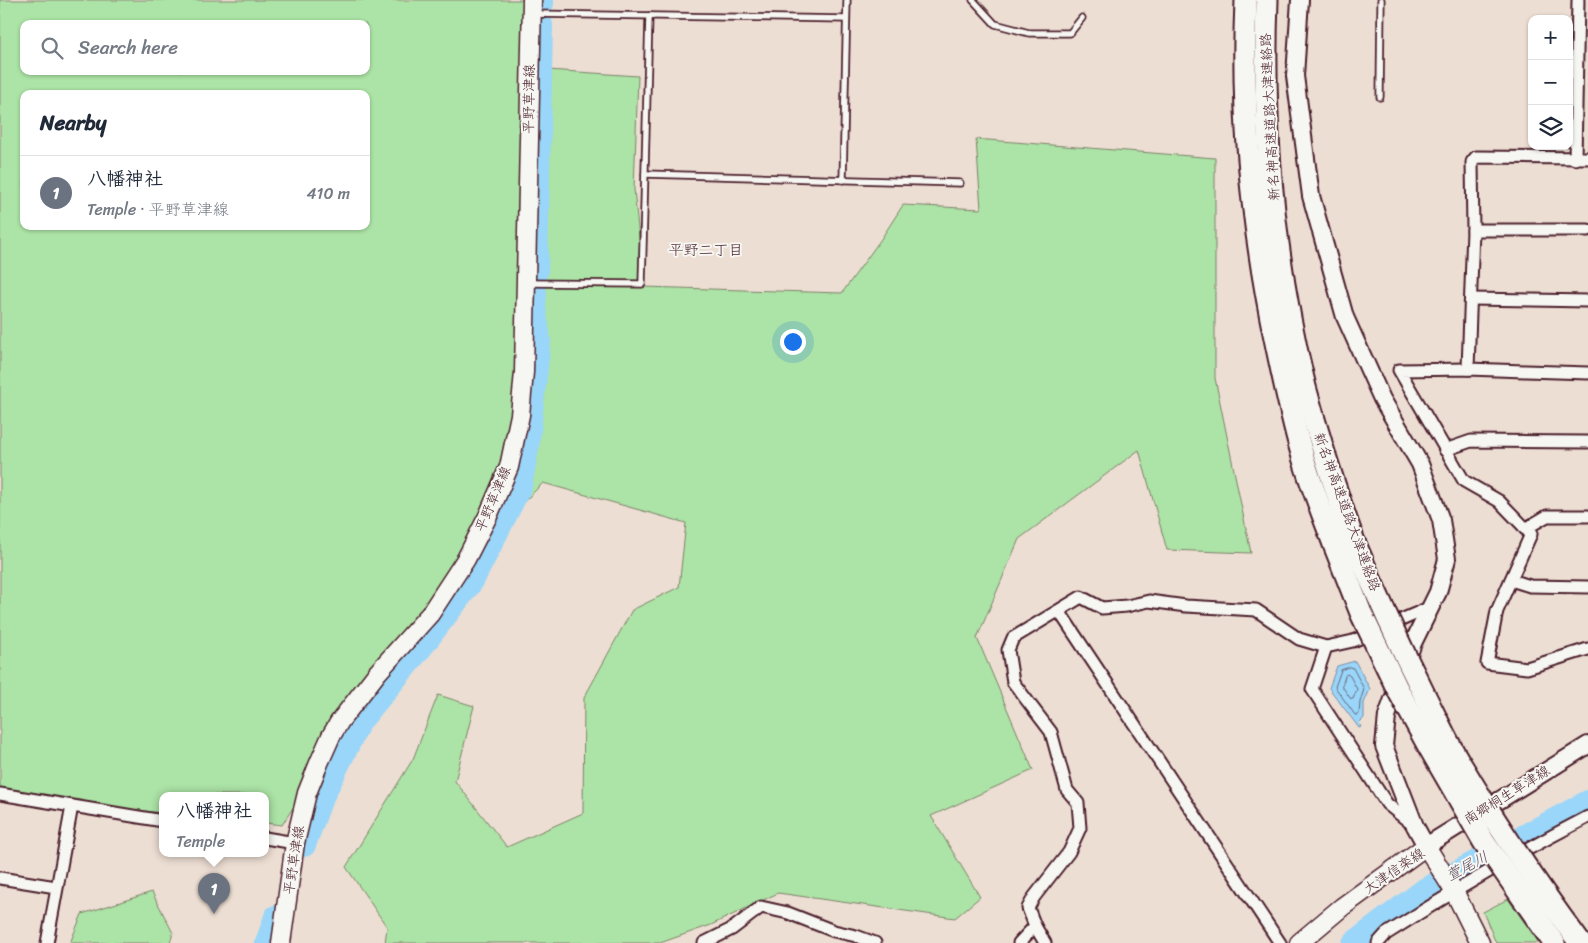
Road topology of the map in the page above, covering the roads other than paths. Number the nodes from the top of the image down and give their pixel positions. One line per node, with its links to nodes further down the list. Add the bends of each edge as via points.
1 (847, 0): 11 (lane)
2 (973, 0): 10 (lane, via 995,24 1029,34 1070,33)
3 (1246, 0): 30 (highway, 新名神高速道路大津連絡路, via 1247,131 1258,247 1269,312 1303,458)
4 (1267, 0): 30 (highway, 新名神高速道路大津連絡路, via 1269,170 1277,236 1293,332)
5 (1300, 0): 33 (street, via 1295,76 1311,196 1345,317 1382,399 1420,464 1442,520 1446,559)
6 (1381, 0): 13 (lane)
7 (1581, 5): 12 (street)
8 (531, 7): 9 (lane); 21 (main road, 平野草津線)
9 (649, 16): 11 (lane); 16 (lane)
10 (1082, 18)
11 (846, 19): 17 (lane)
12 (1582, 78): 14 (street)
13 (1380, 97)
14 (1575, 158): 15 (street); 19 (street, via 1476,157 1472,162)
15 (1588, 158)
16 (645, 174): 17 (lane); 21 (lane, via 642,284)
17 (843, 180): 18 (lane)
18 (960, 183)
19 (1473, 230): 20 (street); 22 (street)
20 (1588, 230)
21 (525, 282): 44 (main road, 平野草津線, via 520,415 508,467 488,516 466,559 430,614 378,672 330,736 307,793)
22 (1472, 299): 23 (street); 24 (street)
23 (1588, 301)
24 (1468, 369): 25 (street); 27 (street, via 1399,370)
25 (1588, 373)
26 (1588, 442): 27 (street, via 1471,441)
27 (1445, 450): 29 (street, via 1464,481 1499,501)
28 (1588, 516): 29 (street, via 1547,516)
29 (1525, 529): 31 (street, via 1531,534)
30 (1344, 543): 60 (highway, 新名神高速道路大津連絡路, bridge, via 1361,613 1393,680 1484,842); 61 (highway, 新名神高速道路大津連絡路, bridge, via 1378,600 1453,752 1501,829)
31 (1511, 580): 32 (street, via 1530,586); 36 (street, via 1497,611 1487,662 1527,668)
32 (1588, 587)
33 (1432, 607): 35 (street, via 1353,641); 42 (street, via 1413,643 1386,716 1384,746)
34 (1058, 611): 35 (street, via 1081,596 1102,608 1149,601 1256,610 1299,639); 49 (street, via 1013,638 1008,650 1013,682 1051,732 1067,790 1078,803 1080,828 1069,852 1028,908); 56 (street)
35 (1326, 647): 42 (street, via 1312,689 1387,804)
36 (1588, 649)
37 (1588, 745): 45 (street, 南郷桐生草津線)
38 (0, 794): 39 (street)
39 (72, 806): 41 (street); 47 (street)
40 (1588, 817): 48 (street)
41 (159, 820)
42 (1415, 826): 45 (street)
43 (269, 839): 44 (street)
44 (295, 843): 51 (main road, 平野草津線)
45 (1426, 846): 48 (main road, 大津信楽線); 57 (main road, 大津信楽線, via 1342,907)
46 (0, 878): 47 (street)
47 (56, 887): 50 (street)
48 (1453, 889): 58 (street, via 1386,934); 59 (main road, 大津信楽線)
49 (1036, 926): 54 (street); 55 (street)
50 (47, 943)
51 (281, 943)
52 (704, 943): 53 (street, via 732,929 762,906)
53 (875, 943)
54 (1019, 943)
55 (1045, 943)
56 (1280, 943)
57 (1299, 943)
58 (1378, 943)
59 (1480, 943)
60 (1554, 943)
61 (1580, 943)

